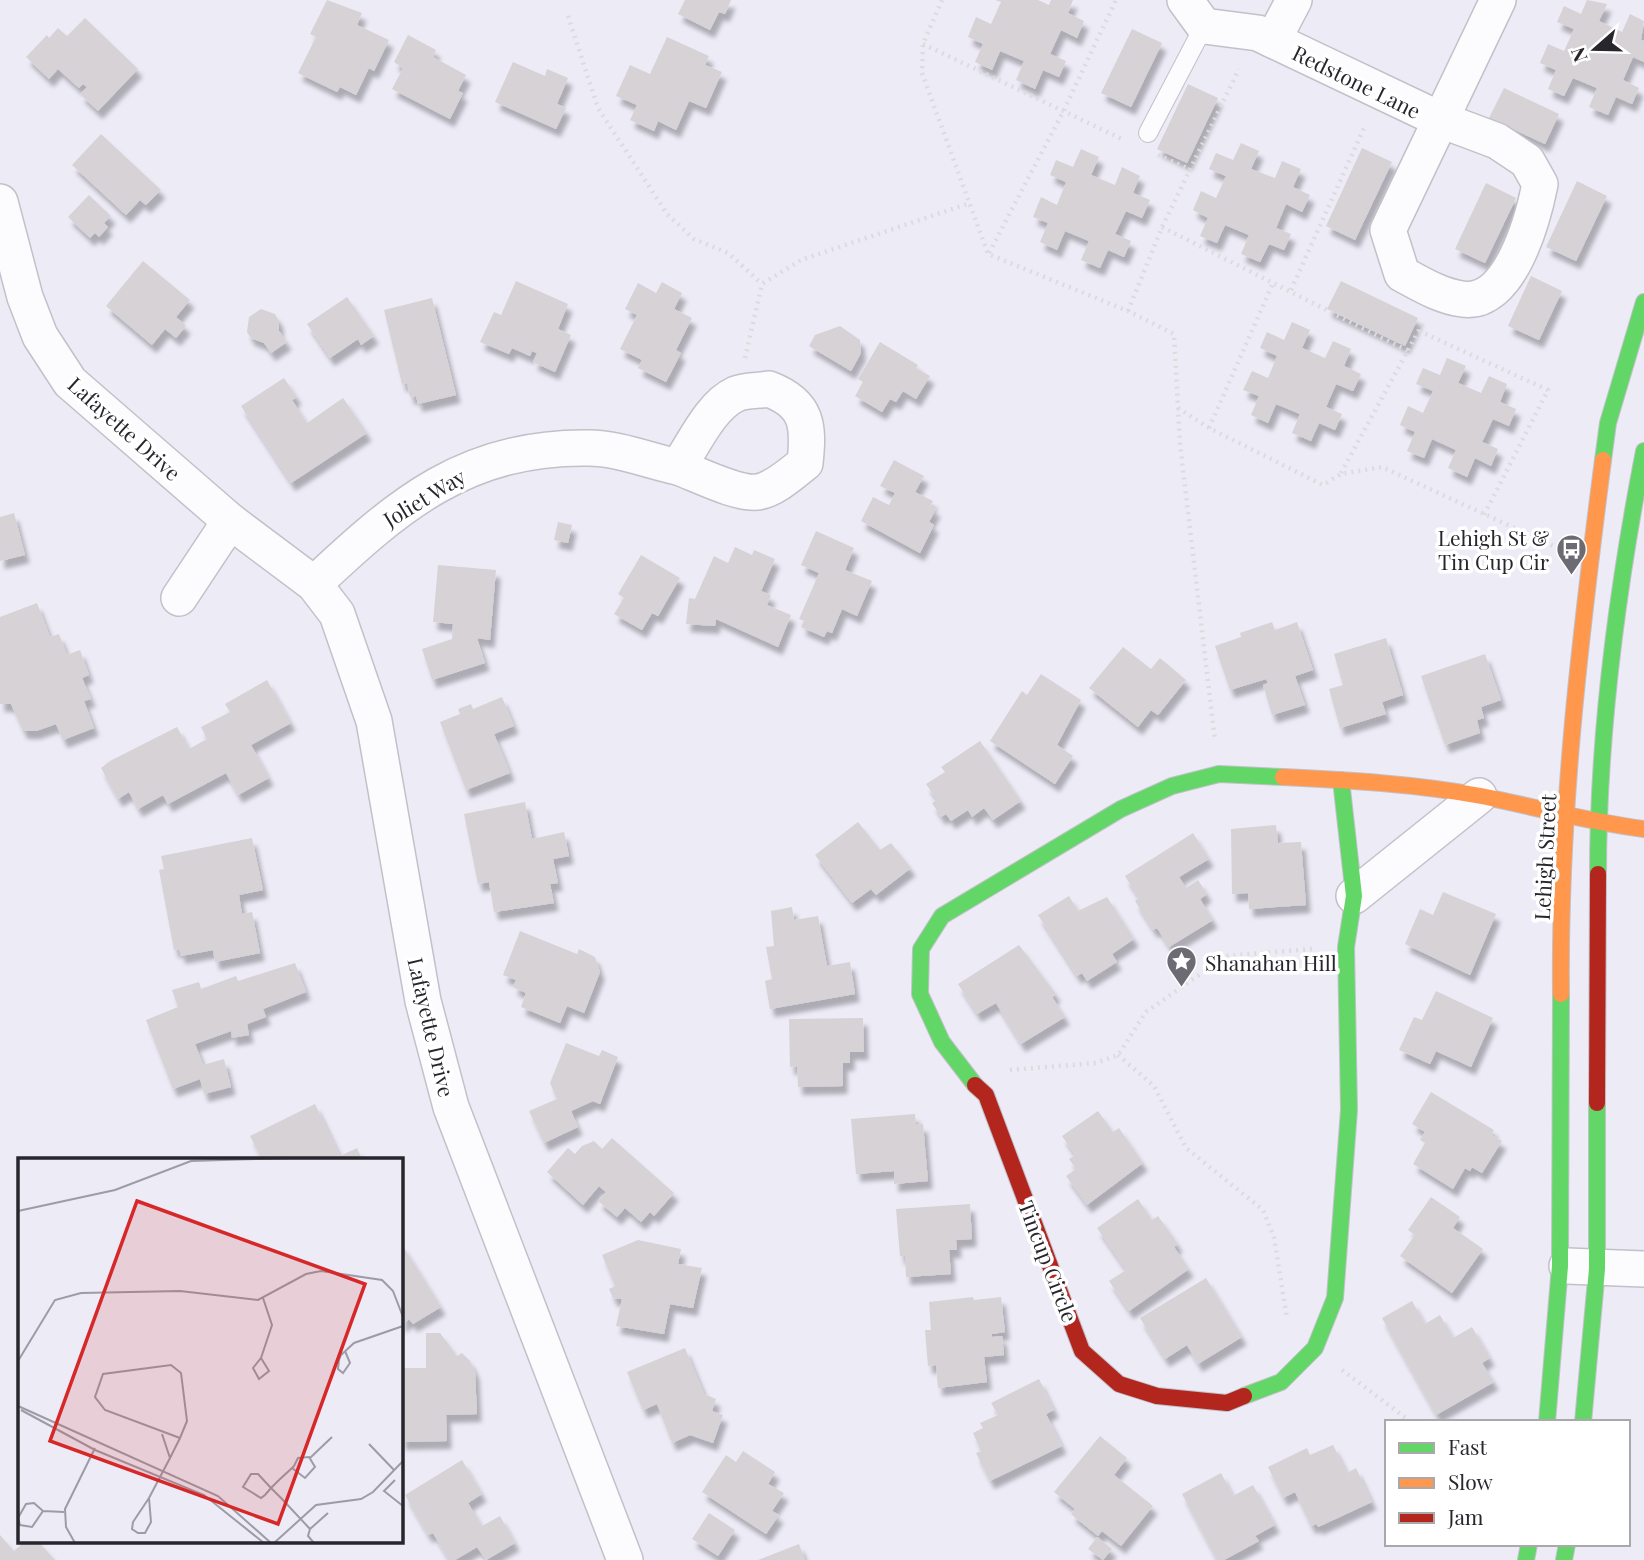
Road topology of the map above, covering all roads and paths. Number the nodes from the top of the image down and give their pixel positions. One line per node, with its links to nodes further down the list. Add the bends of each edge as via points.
1 (942, 0): 8 (path)
2 (1116, 0): 10 (path)
3 (1294, 0): 7 (street, Redstone Lane)
4 (1498, 0): 11 (street, Redstone Lane)
5 (1194, 13): 7 (street, Redstone Lane); 13 (lane)
6 (568, 16): 21 (path, via 598,108 667,214 694,239 728,253)
7 (1273, 40): 11 (street, Redstone Lane)
8 (923, 44): 10 (path); 17 (path, via 922,73)
9 (1240, 69): 15 (path)
10 (1063, 113): 13 (path); 19 (path)
11 (1441, 120): 11 (street, Redstone Lane, via 1388,230 1402,274 1464,300 1494,290 1507,277 1534,212 1540,184 1527,161 1497,141)
12 (1364, 128): 22 (path)
13 (1140, 138)
14 (1156, 154): 15 (path)
15 (1189, 169): 18 (path)
16 (0, 202): 35 (street, Lafayette Drive, via 40,336 71,382)
17 (970, 203): 19 (path); 21 (path, via 801,260)
18 (1162, 226): 20 (path); 24 (path)
19 (988, 254): 24 (path)
20 (1273, 283): 22 (path); 30 (path)
21 (762, 284): 28 (path)
22 (1291, 290): 27 (path)
23 (1644, 302): 36 (street, Lehigh Street, via 1608,423)
24 (1128, 311): 29 (path, via 1174,334)
25 (1427, 315): 26 (path)
26 (1419, 331): 27 (path); 34 (path, via 1548,390)
27 (1408, 351): 33 (path)
28 (743, 365)
29 (1178, 408): 30 (path); 39 (path)
30 (1209, 428): 33 (path, via 1324,485)
31 (1644, 451): 43 (street, via 1610,671)
32 (678, 467): 37 (street, Joliet Way, via 591,448 521,453 454,474 379,523)
33 (1341, 474): 34 (path, via 1382,467)
34 (1484, 515): 36 (path)
35 (230, 521): 37 (street, Lafayette Drive); 38 (street)
36 (1589, 558): 42 (street, Lehigh Street, via 1573,696)
37 (314, 584): 57 (street, Lafayette Drive, via 337,614 374,721 422,1001 451,1107)
38 (179, 598)
39 (1215, 742)
40 (1341, 780): 41 (street, Tincup Circle); 45 (street, Tincup Circle); 48 (street, Tincup Circle, via 1219,774 1172,786 1121,809 942,916 921,949 920,994 942,1042)
41 (1479, 796): 42 (street, Tincup Circle); 45 (street)
42 (1568, 816): 43 (street, Tincup Circle); 49 (street, Lehigh Street, via 1560,903)
43 (1598, 823): 44 (street, Tincup Circle); 50 (street)
44 (1644, 829)
45 (1354, 896): 46 (street, Tincup Circle)
46 (1346, 947): 47 (path, via 1226,956 1146,1012); 48 (street, Tincup Circle, via 1349,1110 1335,1298 1315,1349 1281,1382 1227,1403 1157,1395 1119,1384 1082,1351 986,1095)
47 (1118, 1055): 48 (path, via 1096,1063); 52 (path, via 1154,1086 1186,1147 1263,1210 1274,1237 1286,1318)
48 (964, 1074)
49 (1560, 1266): 50 (street); 55 (street, Lehigh Street)
50 (1597, 1269): 51 (street); 56 (street)
51 (1644, 1269)
52 (1294, 1328)
53 (1332, 1364): 54 (path)
54 (1409, 1420)
55 (1546, 1420)
56 (1583, 1420)
57 (625, 1560)

